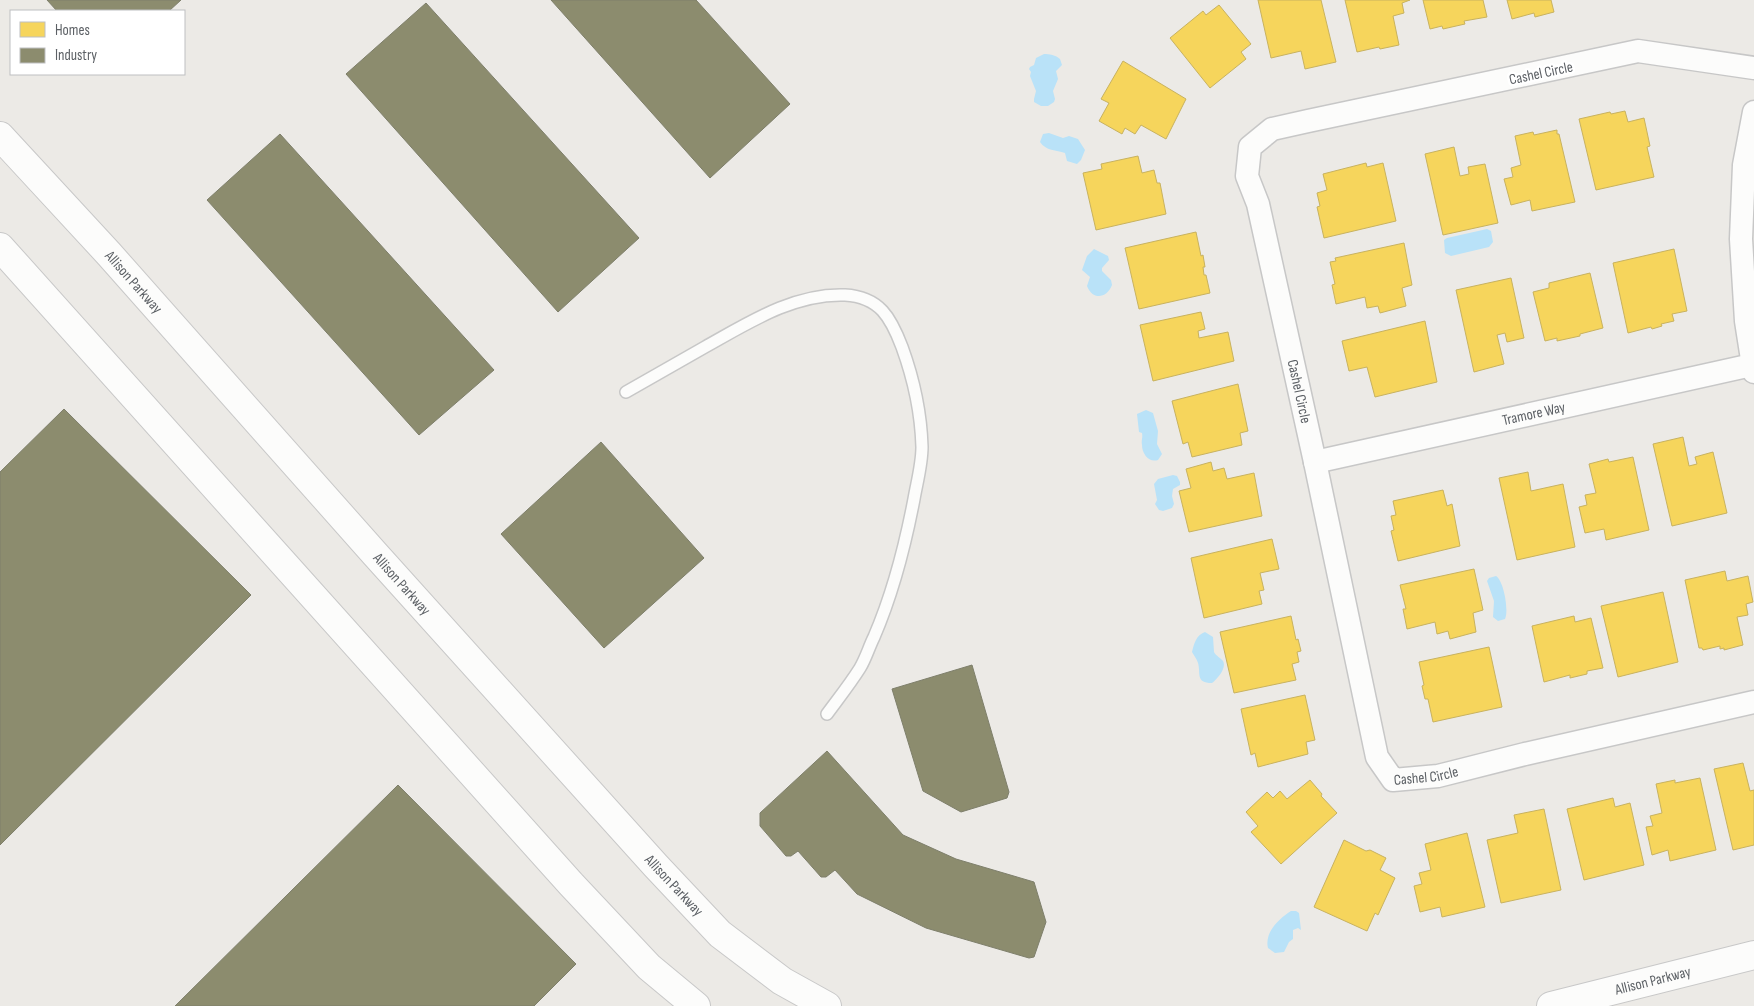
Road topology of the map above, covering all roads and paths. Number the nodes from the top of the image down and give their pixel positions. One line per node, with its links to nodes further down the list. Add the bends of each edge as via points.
1 (1754, 68): 7 (street, Cashel Circle, via 1638,51 1272,129 1250,147 1247,176 1258,204)
2 (1754, 112): 5 (street, via 1744,165 1742,239 1746,322)
3 (0, 136): 12 (street, Allison Parkway, via 110,254 395,576 720,934 782,981)
4 (0, 247): 11 (street, via 571,884 649,967)
5 (1753, 369): 7 (street, Tramore Way)
6 (626, 392): 9 (lane, via 759,316 801,301 846,295 873,302 888,316 910,370 919,408 922,449 918,482 907,538 877,630 860,667)
7 (1315, 462): 8 (street, Cashel Circle, via 1376,757 1393,780 1438,776)
8 (1754, 702)
9 (827, 714)
10 (1754, 955): 13 (street, Allison Parkway)
11 (696, 1006)
12 (827, 1006)
13 (1551, 1006)

